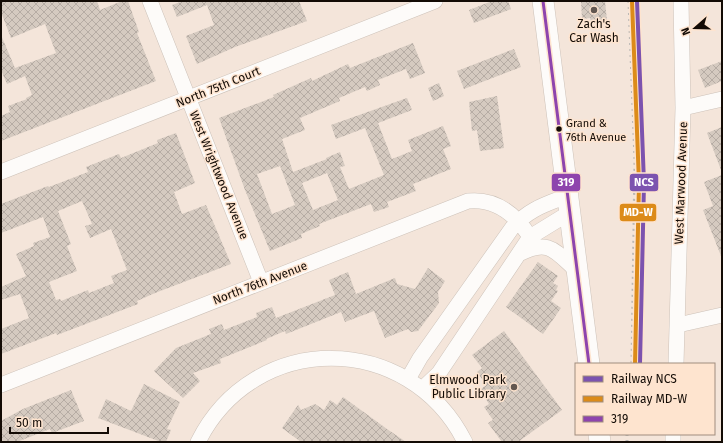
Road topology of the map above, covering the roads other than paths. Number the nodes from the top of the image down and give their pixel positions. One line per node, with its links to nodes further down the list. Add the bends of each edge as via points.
1 (150, 1): 5 (street, West Wrightwood Avenue)
2 (435, 1): 5 (street, North 75th Court)
3 (543, 1): 9 (main road)
4 (681, 1): 7 (street, West Marwood Avenue)
5 (188, 98): 8 (street, North 75th Court); 14 (street, West Wrightwood Avenue)
6 (722, 99): 7 (street)
7 (683, 108): 16 (street, West Marwood Avenue)
8 (1, 172)
9 (568, 205): 10 (street, via 535,208); 11 (street); 13 (main road)
10 (519, 220): 11 (street, North 76th Avenue); 14 (street, North 76th Avenue, via 507,210 476,200 468,201); 19 (street, via 420,358)
11 (530, 237): 12 (street)
12 (519, 254): 13 (street, via 536,246 544,246 560,255); 21 (street, via 439,373)
13 (577, 271): 17 (main road)
14 (261, 282): 20 (street, North 76th Avenue)
15 (721, 319): 16 (street)
16 (678, 325): 18 (street, West Marwood Avenue)
17 (589, 363)
18 (676, 363)
19 (408, 379): 21 (street); 22 (street, via 379,366 350,359 315,359 292,363 260,377 231,398 213,417)
20 (1, 385)
21 (422, 389): 23 (street, via 449,415)
22 (198, 442)
23 (465, 442)

